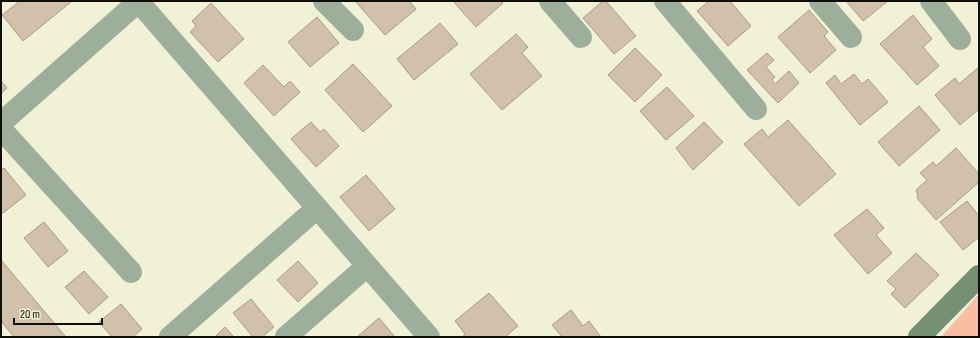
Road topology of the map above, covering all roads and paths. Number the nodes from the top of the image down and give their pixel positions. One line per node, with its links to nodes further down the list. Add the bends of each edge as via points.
1 (138, 1): 12 (street); 14 (street)
2 (324, 1): 7 (street)
3 (550, 1): 8 (street)
4 (666, 1): 11 (street)
5 (820, 1): 9 (street)
6 (931, 1): 10 (street)
7 (352, 30)
8 (581, 37)
9 (851, 37)
10 (960, 39)
11 (756, 109)
12 (1, 123)
13 (1, 129): 16 (street)
14 (317, 208): 15 (street); 18 (street)
15 (367, 266): 19 (street); 20 (street)
16 (131, 272)
17 (979, 276): 21 (main road)
18 (170, 337)
19 (286, 337)
20 (429, 337)
21 (919, 337)

